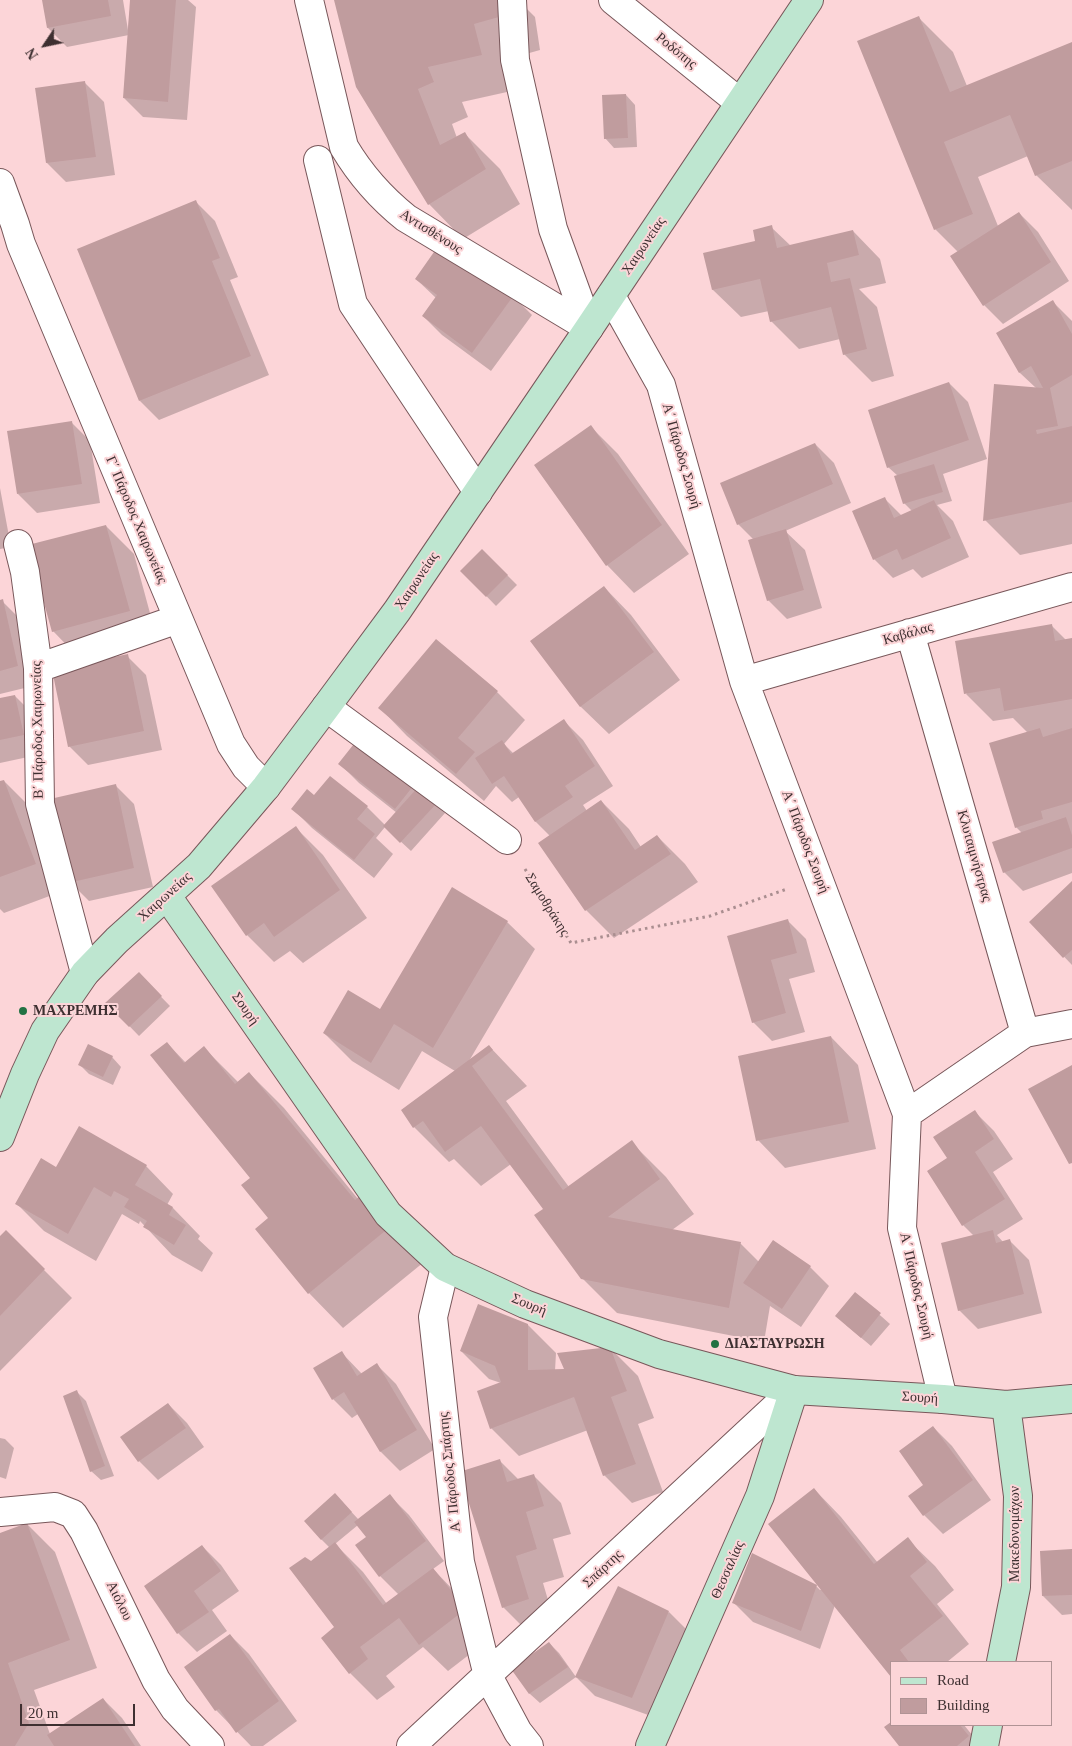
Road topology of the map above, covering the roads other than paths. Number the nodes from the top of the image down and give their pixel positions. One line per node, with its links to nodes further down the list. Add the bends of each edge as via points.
1 (308, 0): 10 (street, Αντισθένους, via 344,147 386,202 406,218)
2 (512, 0): 10 (street, via 515,60 551,220)
3 (613, 0): 5 (street, Ροδόπης)
4 (809, 0): 5 (street, Χαιρωνείας)
5 (739, 102): 9 (street, Χαιρωνείας)
6 (318, 160): 11 (street, via 353,304)
7 (0, 183): 8 (street, Γ΄ Πάροδος Χαιρωνείας, via 16,224)
8 (10, 246): 14 (street, Γ΄ Πάροδος Χαιρωνείας)
9 (611, 296): 10 (street, Χαιρωνείας); 17 (street, Α΄ Πάροδος Σουρή, via 661,385)
10 (589, 328): 11 (street, Χαιρωνείας)
11 (478, 492): 18 (street, Χαιρωνείας, via 397,611)
12 (18, 544): 16 (street, Β΄ Πάροδος Χαιρωνείας)
13 (1072, 587): 15 (street, Καβάλας)
14 (178, 619): 16 (street); 19 (street, Γ΄ Πάροδος Χαιρωνείας, via 231,744 246,767)
15 (910, 634): 17 (street, Καβάλας); 24 (street, Κλυταιμνήστρας)
16 (38, 668): 22 (street, Β΄ Πάροδος Χαιρωνείας, via 40,804)
17 (744, 681): 25 (street, Α΄ Πάροδος Σουρή)
18 (326, 707): 19 (street, Χαιρωνείας); 20 (street)
19 (266, 787): 21 (street, Χαιρωνείας, via 198,866)
20 (507, 840)
21 (167, 896): 22 (street, Χαιρωνείας); 27 (street, Σουρή, via 388,1214)
22 (85, 973): 26 (street, Χαιρωνείας, via 46,1031)
23 (1072, 1024): 24 (street)
24 (1025, 1033): 25 (street)
25 (907, 1114): 29 (street, Α΄ Πάροδος Σουρή, via 902,1228)
26 (0, 1137)
27 (445, 1267): 28 (street, Σουρή, via 525,1304 659,1354); 34 (street, Α΄ Πάροδος Σπάρτης, via 433,1317 460,1562)
28 (794, 1390): 29 (street, Σουρή); 34 (street, Σπάρτης); 39 (street, Θεσσαλίας, via 760,1496)
29 (943, 1399): 31 (street, Σουρή)
30 (1072, 1399): 31 (street, Σουρή)
31 (1006, 1405): 33 (street, Μακεδονομάχων, via 1018,1496 1016,1587)
32 (0, 1512): 36 (street, Αιόλου, via 55,1507 73,1514 156,1680 175,1709)
33 (1001, 1661)
34 (488, 1676): 37 (street, Σπάρτης); 38 (street, Α΄ Πάροδος Σπάρτης, via 518,1732)
35 (988, 1726): 40 (street)
36 (210, 1746)
37 (411, 1746)
38 (530, 1746)
39 (650, 1746)
40 (984, 1746)

